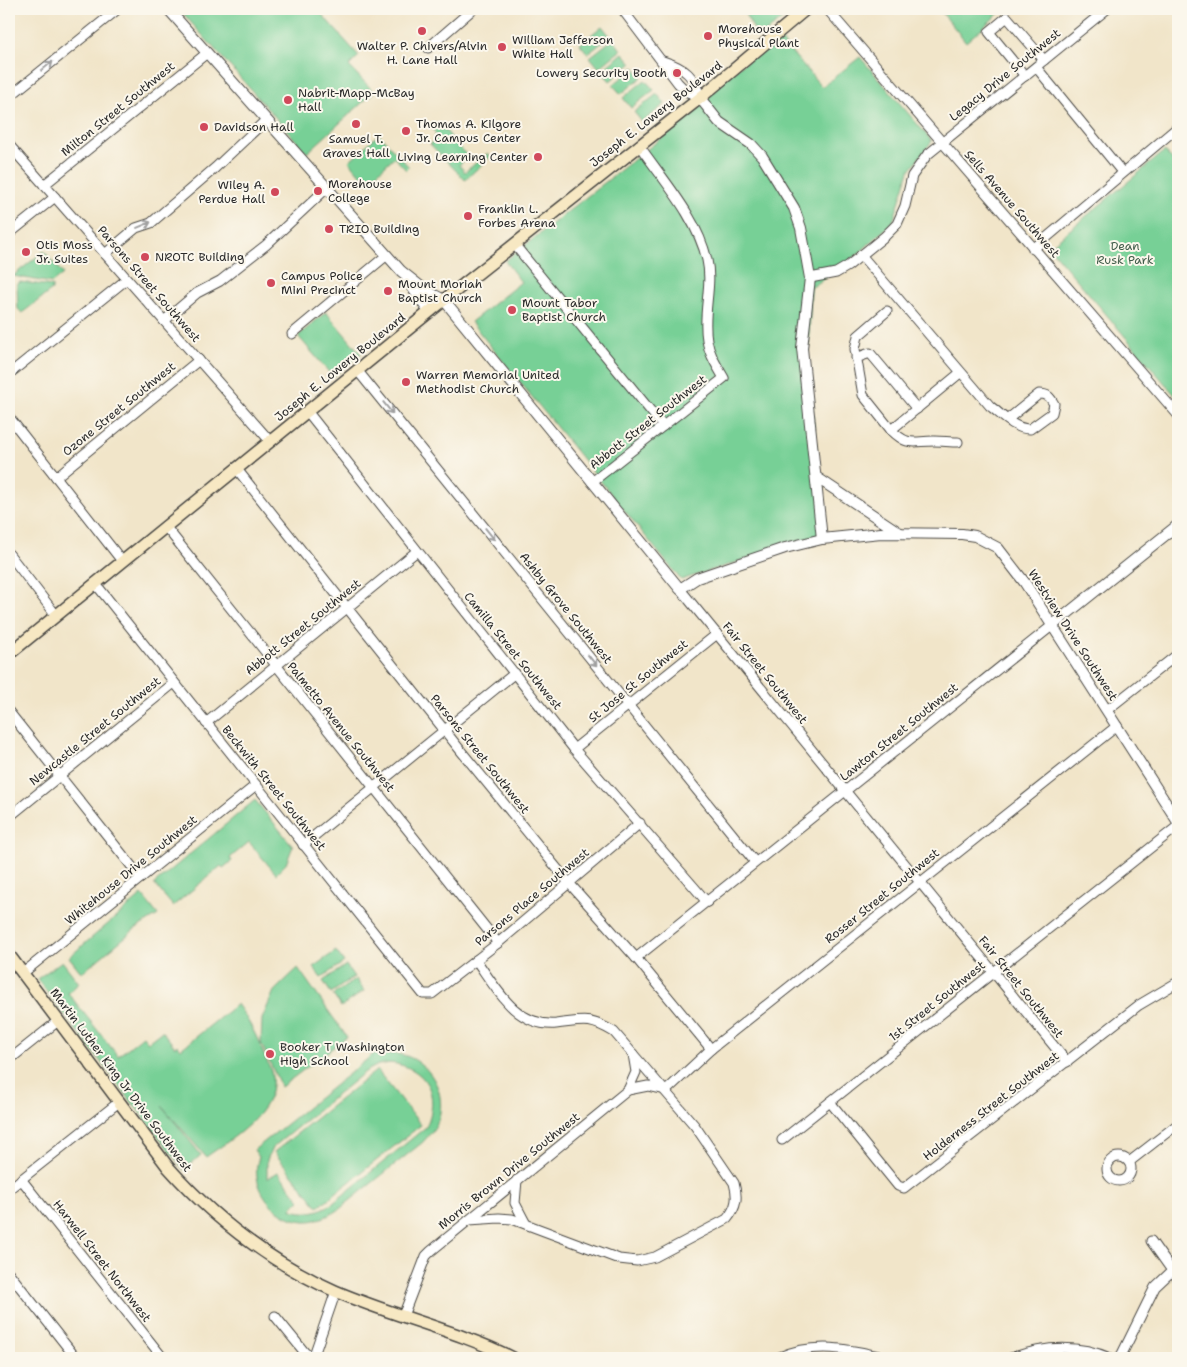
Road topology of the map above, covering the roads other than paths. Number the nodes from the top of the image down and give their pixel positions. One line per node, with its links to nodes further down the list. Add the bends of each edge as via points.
1 (118, 9): 14 (street, one-way to 1)
2 (168, 9): 9 (street)
3 (473, 9): 8 (street)
4 (622, 9): 11 (street)
5 (806, 9): 15 (main road, Joseph E. Lowery Boulevard)
6 (827, 9): 18 (street, Sells Avenue Southwest)
7 (1106, 9): 10 (street, Legacy Drive Southwest)
8 (428, 48)
9 (207, 53): 16 (street); 22 (street, Milton Street Southwest)
10 (1044, 60): 12 (street, Legacy Drive Southwest); 13 (street, via 1007,17 990,32)
11 (663, 61): 15 (street, via 678,83); 15 (street, via 689,74 696,83)
12 (1036, 66): 13 (street, Legacy Drive Southwest); 21 (street)
13 (1025, 76): 18 (street, Legacy Drive Southwest)
14 (9, 97)
15 (700, 98): 20 (main road, Joseph E. Lowery Boulevard); 33 (street, via 719,122 762,156 789,200 801,228)
16 (266, 120): 23 (street); 28 (street, one-way to 16, via 136,228 151,223)
17 (1178, 127): 21 (street)
18 (942, 142): 27 (street, Sells Avenue Southwest); 29 (street, via 919,164 912,176 897,224)
19 (9, 145): 22 (street, Parsons Street Southwest)
20 (639, 145): 26 (main road, Joseph E. Lowery Boulevard); 49 (street, Abbott Street Southwest, via 703,245 709,278 707,340 712,358 724,378)
21 (1122, 172): 27 (street)
22 (44, 185): 24 (street, Parsons Street Southwest)
23 (327, 188): 30 (street); 37 (street, via 260,250 220,282 196,293)
24 (55, 197): 25 (street); 28 (street, Parsons Street Southwest)
25 (9, 234)
26 (514, 244): 34 (main road, Joseph E. Lowery Boulevard); 49 (street)
27 (1033, 249): 46 (street, Sells Avenue Southwest)
28 (105, 254): 32 (street, Parsons Street Southwest)
29 (861, 254): 33 (street, via 836,273); 42 (street)
30 (387, 255): 31 (street); 38 (street)
31 (401, 271): 34 (street); 36 (street)
32 (127, 278): 37 (street, Parsons Street Southwest); 43 (street)
33 (810, 278): 55 (street, via 802,348)
34 (444, 300): 36 (main road, Joseph E. Lowery Boulevard); 56 (street, Fair Street Southwest)
35 (887, 311): 39 (street, via 858,336)
36 (429, 312): 41 (main road, Joseph E. Lowery Boulevard)
37 (164, 321): 40 (street, Parsons Street Southwest)
38 (292, 334)
39 (856, 358): 44 (street, via 870,353); 50 (street, via 863,395)
40 (199, 360): 51 (street, Parsons Street Southwest); 54 (street, Ozone Street Southwest)
41 (357, 370): 45 (main road, Joseph E. Lowery Boulevard); 75 (street, Ashby Grove Southwest, one-way to 75)
42 (960, 373): 44 (street); 48 (street, via 980,396)
43 (9, 374)
44 (917, 409): 50 (street)
45 (307, 411): 51 (main road, Joseph E. Lowery Boulevard); 61 (street, Camilla Street Southwest)
46 (1178, 415)
47 (9, 417): 54 (street)
48 (1008, 419): 48 (street, via 1020,428 1030,428 1052,413 1054,404 1051,398 1039,394)
49 (663, 426): 56 (street, Abbott Street Southwest)
50 (891, 430): 52 (street, via 912,444)
51 (270, 441): 53 (main road, Joseph E. Lowery Boulevard)
52 (958, 442)
53 (236, 468): 58 (main road, Joseph E. Lowery Boulevard); 66 (street, Parsons Street Southwest)
54 (56, 477): 63 (street)
55 (816, 477): 59 (street); 60 (street)
56 (592, 482): 65 (street, Fair Street Southwest)
57 (1178, 525): 68 (street, Lawton Street Southwest)
58 (165, 526): 63 (main road, Joseph E. Lowery Boulevard); 72 (street, Palmetto Avenue Southwest)
59 (900, 533): 60 (street, Westview Drive Southwest, via 852,534); 68 (street, Westview Drive Southwest, via 962,534 987,541 1008,558)
60 (822, 539): 65 (street, Westview Drive Southwest, via 785,548 698,578)
61 (417, 551): 66 (street, Abbott Street Southwest); 73 (street, Camilla Street Southwest)
62 (9, 554): 67 (street)
63 (122, 561): 64 (main road, Joseph E. Lowery Boulevard)
64 (95, 583): 67 (main road, Joseph E. Lowery Boulevard); 74 (street, Beckwith Street Southwest)
65 (680, 589): 69 (street, Fair Street Southwest)
66 (347, 608): 72 (street, Abbott Street Southwest); 80 (street, Parsons Street Southwest)
67 (56, 615): 70 (main road, Joseph E. Lowery Boulevard)
68 (1053, 625): 76 (street, Westview Drive Southwest); 85 (street, Lawton Street Southwest)
69 (717, 634): 75 (street, St Jose St Southwest); 85 (street, Fair Street Southwest)
70 (9, 654)
71 (1178, 654): 76 (street)
72 (276, 666): 78 (street, Abbott Street Southwest); 84 (street, Palmetto Avenue Southwest)
73 (515, 673): 80 (street); 81 (street, Camilla Street Southwest)
74 (174, 683): 78 (street, Beckwith Street Southwest); 82 (street, Newcastle Street Southwest)
75 (629, 705): 81 (street, St Jose St Southwest); 90 (street, Ashby Grove Southwest)
76 (1107, 710): 79 (street, Westview Drive Southwest)
77 (9, 712): 82 (street)
78 (206, 723): 83 (street, Beckwith Street Southwest)
79 (1117, 726): 88 (street, Westview Drive Southwest); 92 (street, Rosser Street Southwest)
80 (444, 730): 84 (street); 93 (street, Parsons Street Southwest)
81 (574, 749): 87 (street, Camilla Street Southwest)
82 (60, 776): 86 (street, Newcastle Street Southwest); 91 (street)
83 (256, 785): 89 (street, Beckwith Street Southwest); 91 (street, Whitehouse Drive Southwest)
84 (374, 788): 89 (street); 95 (street, Palmetto Avenue Southwest)
85 (844, 791): 90 (street, Lawton Street Southwest); 92 (street, Fair Street Southwest)
86 (9, 817)
87 (640, 823): 93 (street, Parsons Place Southwest); 94 (street, Camilla Street Southwest)
88 (1178, 824): 99 (street, 1st Street Southwest)
89 (304, 845): 102 (street, Beckwith Street Southwest, via 423,994 432,994)
90 (755, 862): 94 (street, Lawton Street Southwest)
91 (141, 878): 100 (street, Whitehouse Drive Southwest)
92 (919, 882): 99 (street, Fair Street Southwest); 104 (street, Rosser Street Southwest)
93 (569, 883): 95 (street, Parsons Place Southwest); 97 (street, Parsons Street Southwest)
94 (706, 902): 97 (street, Lawton Street Southwest)
95 (498, 943): 98 (street, Parsons Place Southwest)
96 (9, 955): 100 (main road, Martin Luther King Jr Drive Southwest)
97 (636, 958): 104 (street, Parsons Street Southwest)
98 (476, 960): 102 (street, Parsons Place Southwest); 105 (street, via 510,1006 524,1017 545,1024 581,1020 598,1022 614,1032)
99 (993, 972): 107 (street, Fair Street Southwest); 111 (street, 1st Street Southwest)
100 (23, 974): 103 (main road, Martin Luther King Jr Drive Southwest)
101 (1178, 982): 107 (street, Holderness Street Southwest, via 1139,1005)
102 (439, 989)
103 (58, 1021): 106 (street); 110 (main road, Martin Luther King Jr Drive Southwest)
104 (711, 1049): 109 (street, Rosser Street Southwest)
105 (633, 1052): 108 (street, via 636,1072); 109 (street)
106 (9, 1060)
107 (1067, 1062): 111 (street, Holderness Street Southwest, via 904,1188 898,1186)
108 (628, 1090): 109 (street, via 648,1086); 116 (street, Morris Brown Drive Southwest)
109 (666, 1090): 119 (street, via 734,1182 737,1202 727,1219 655,1257 637,1261 619,1258)
110 (119, 1102): 115 (street); 124 (main road, Martin Luther King Jr Drive Southwest, via 168,1167 215,1216 270,1257)
111 (830, 1102): 113 (street, 1st Street Southwest)
112 (1178, 1124): 114 (street)
113 (782, 1140)
114 (1129, 1162)
115 (21, 1179): 117 (street); 129 (street, Harwell Street Northwest)
116 (517, 1180): 118 (street, Morris Brown Drive Southwest); 119 (street, via 515,1203)
117 (9, 1189)
118 (468, 1220): 119 (street, via 499,1218); 126 (street, Morris Brown Drive Southwest, via 426,1256)
119 (526, 1224)
120 (1151, 1242): 121 (street)
121 (1172, 1271): 123 (street); 135 (street, via 1156,1287)
122 (9, 1273): 128 (street)
123 (1178, 1280)
124 (336, 1291): 126 (main road, Martin Luther King Jr Drive Southwest); 127 (street)
125 (275, 1316): 127 (street, via 306,1354)
126 (403, 1316): 130 (main road, Martin Luther King Jr Drive Southwest)
127 (314, 1357)
128 (76, 1358)
129 (163, 1358)
130 (513, 1358)
131 (777, 1358): 132 (street, via 796,1351 828,1347)
132 (887, 1358)
133 (1012, 1358): 134 (street, via 1054,1348 1087,1350)
134 (1110, 1358)
135 (1120, 1358)

